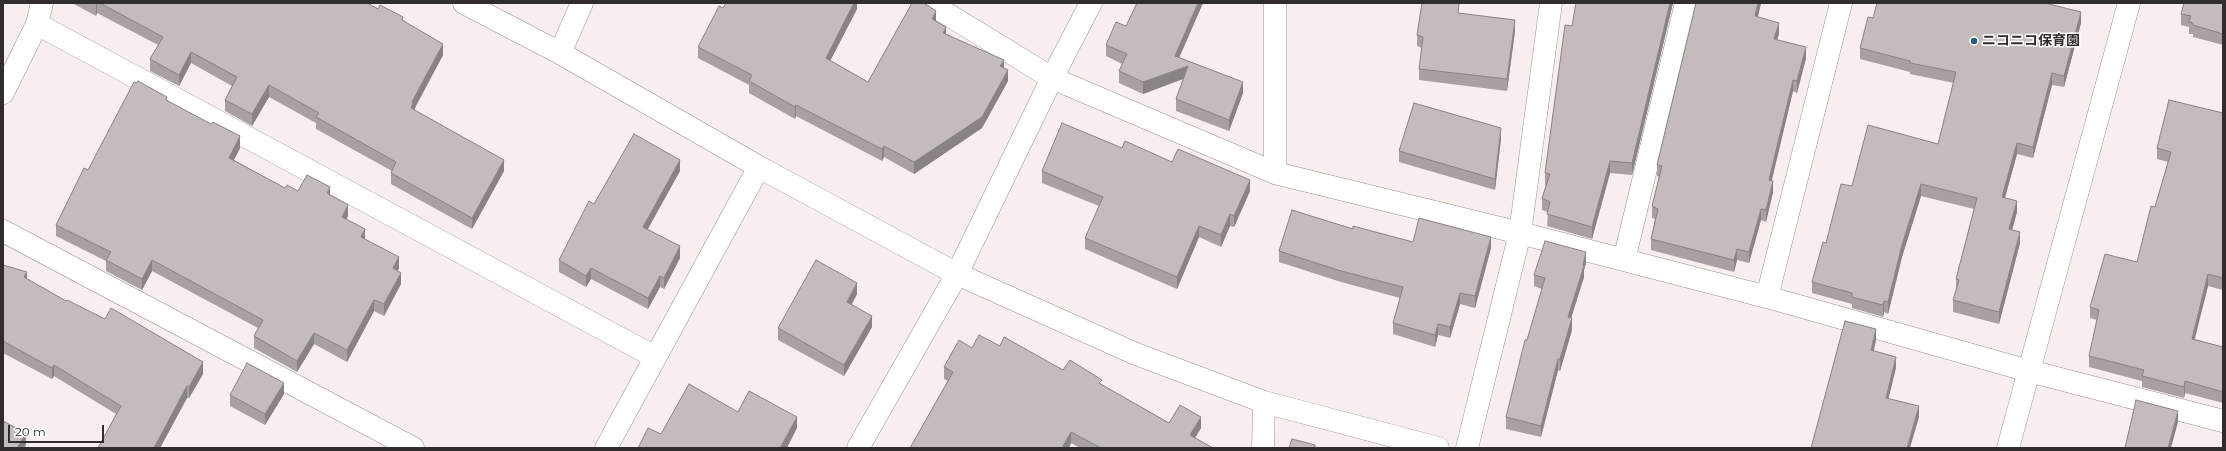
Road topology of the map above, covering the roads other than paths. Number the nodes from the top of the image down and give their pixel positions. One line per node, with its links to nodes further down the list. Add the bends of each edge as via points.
1 (42, 3): 11 (street)
2 (464, 3): 12 (street)
3 (582, 3): 12 (street)
4 (929, 3): 13 (street)
5 (1090, 3): 13 (street)
6 (1275, 3): 16 (street)
7 (1551, 3): 18 (street)
8 (1686, 3): 19 (street)
9 (1841, 3): 21 (street)
10 (2129, 3): 23 (street)
11 (37, 24): 14 (street); 22 (street)
12 (560, 53): 15 (street)
13 (1052, 78): 16 (street); 20 (street)
14 (3, 93)
15 (759, 167): 20 (street); 22 (street)
16 (1275, 172): 18 (street)
17 (3, 231): 26 (street)
18 (1520, 233): 19 (street); 31 (street)
19 (1624, 260): 21 (street)
20 (957, 274): 24 (street, via 1136,354); 28 (street)
21 (1768, 297): 23 (street)
22 (655, 357): 27 (street)
23 (2029, 371): 25 (street); 32 (street)
24 (1264, 402): 29 (street); 30 (street)
25 (2223, 421)
26 (413, 448)
27 (606, 448)
28 (858, 448)
29 (1263, 448)
30 (1438, 448)
31 (1467, 448)
32 (2008, 448)

